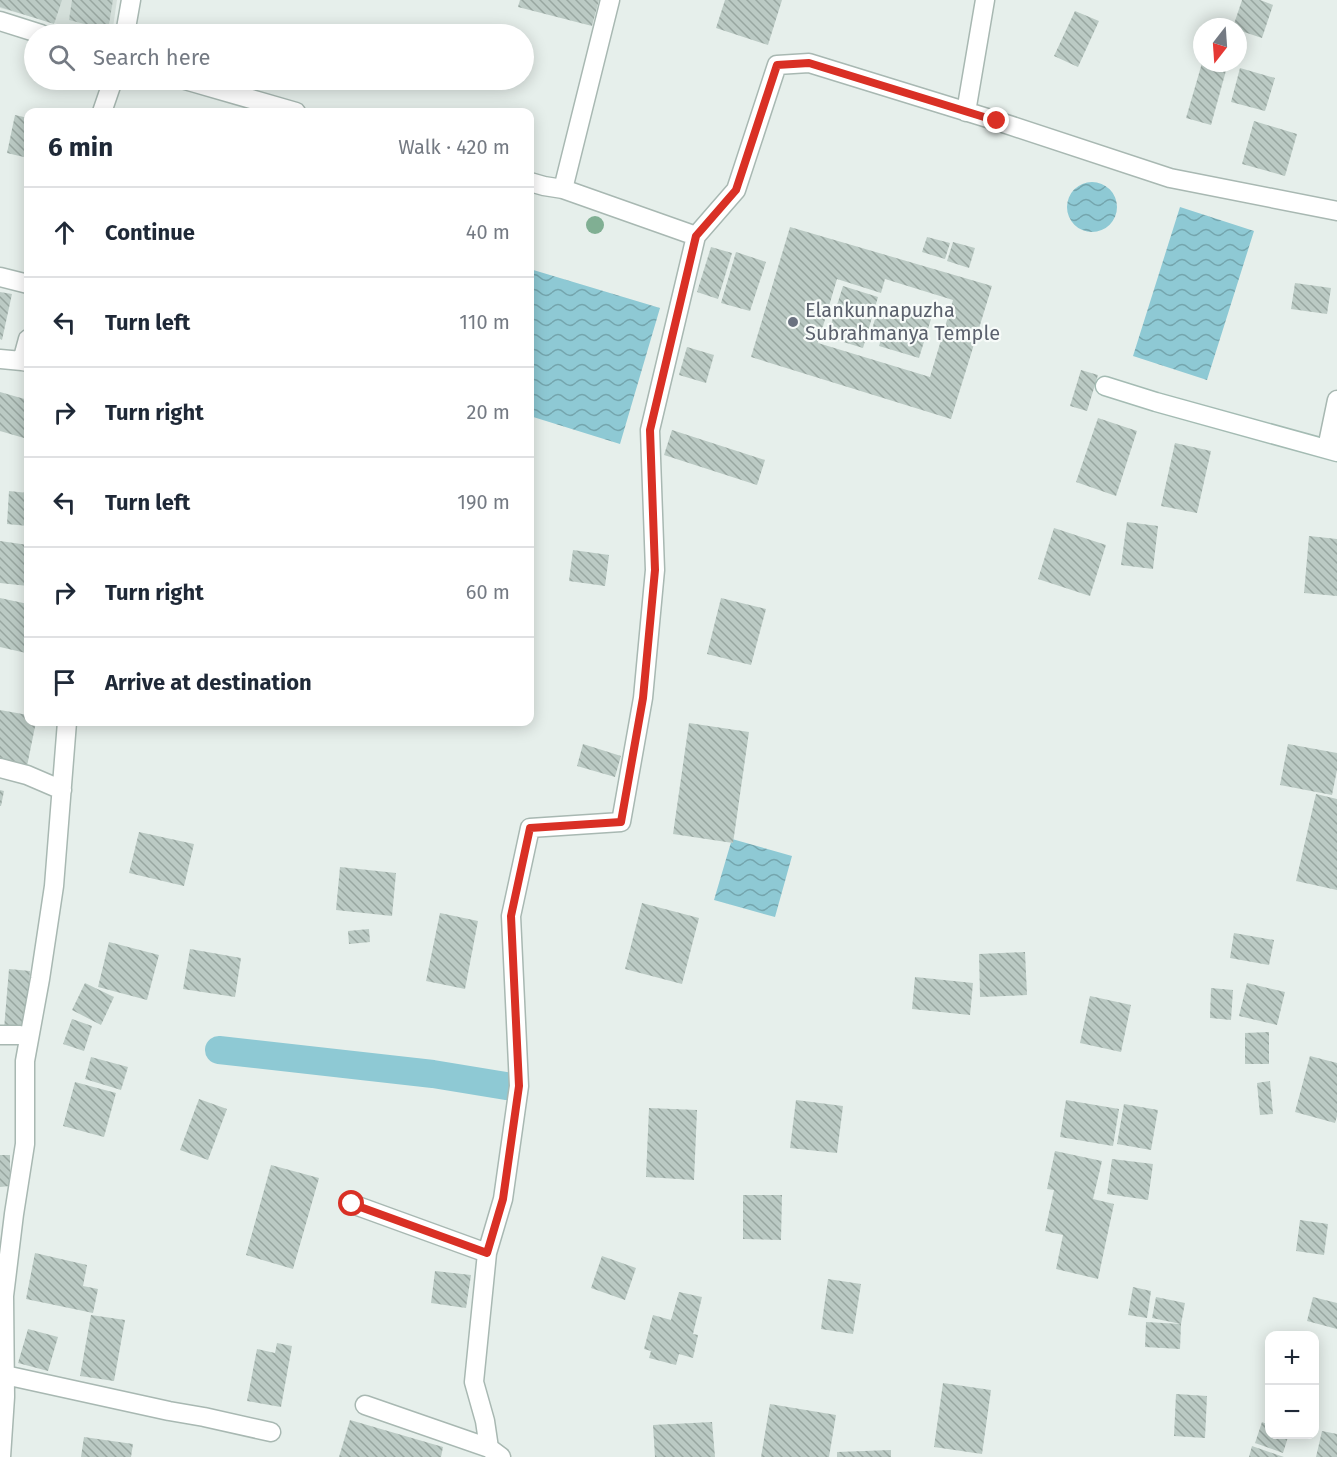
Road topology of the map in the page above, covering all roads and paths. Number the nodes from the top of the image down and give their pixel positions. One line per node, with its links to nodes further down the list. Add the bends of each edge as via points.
1 (131, 0): 5 (street)
2 (610, 0): 13 (street)
3 (985, 0): 11 (street)
4 (0, 21): 6 (street)
5 (127, 24)
6 (24, 29)
7 (110, 90): 9 (street)
8 (219, 90): 10 (street)
9 (103, 108)
10 (282, 108)
11 (966, 112): 14 (street, via 1170,178); 15 (street, via 809,63 777,65 736,190)
12 (534, 183): 13 (street)
13 (562, 189): 15 (street)
14 (1337, 211)
15 (696, 236): 30 (street, via 650,430 655,570 643,698 621,822 530,828 511,916 519,1086 503,1199)
16 (0, 277): 17 (street)
17 (24, 283)
18 (0, 359): 19 (street)
19 (24, 362)
20 (1106, 386): 22 (street)
21 (1337, 400): 22 (street)
22 (1332, 450)
23 (67, 726): 25 (street)
24 (0, 768): 25 (street)
25 (62, 790): 27 (street, via 54,886)
26 (0, 1035): 27 (street)
27 (29, 1038): 28 (street, via 25,1061 25,1144)
28 (8, 1191): 31 (street)
29 (352, 1204): 30 (street)
30 (487, 1253): 35 (street, via 474,1382)
31 (5, 1375): 33 (street); 34 (street)
32 (365, 1405): 35 (street)
33 (1, 1429): 36 (street)
34 (271, 1432)
35 (495, 1452)
36 (1, 1457)

